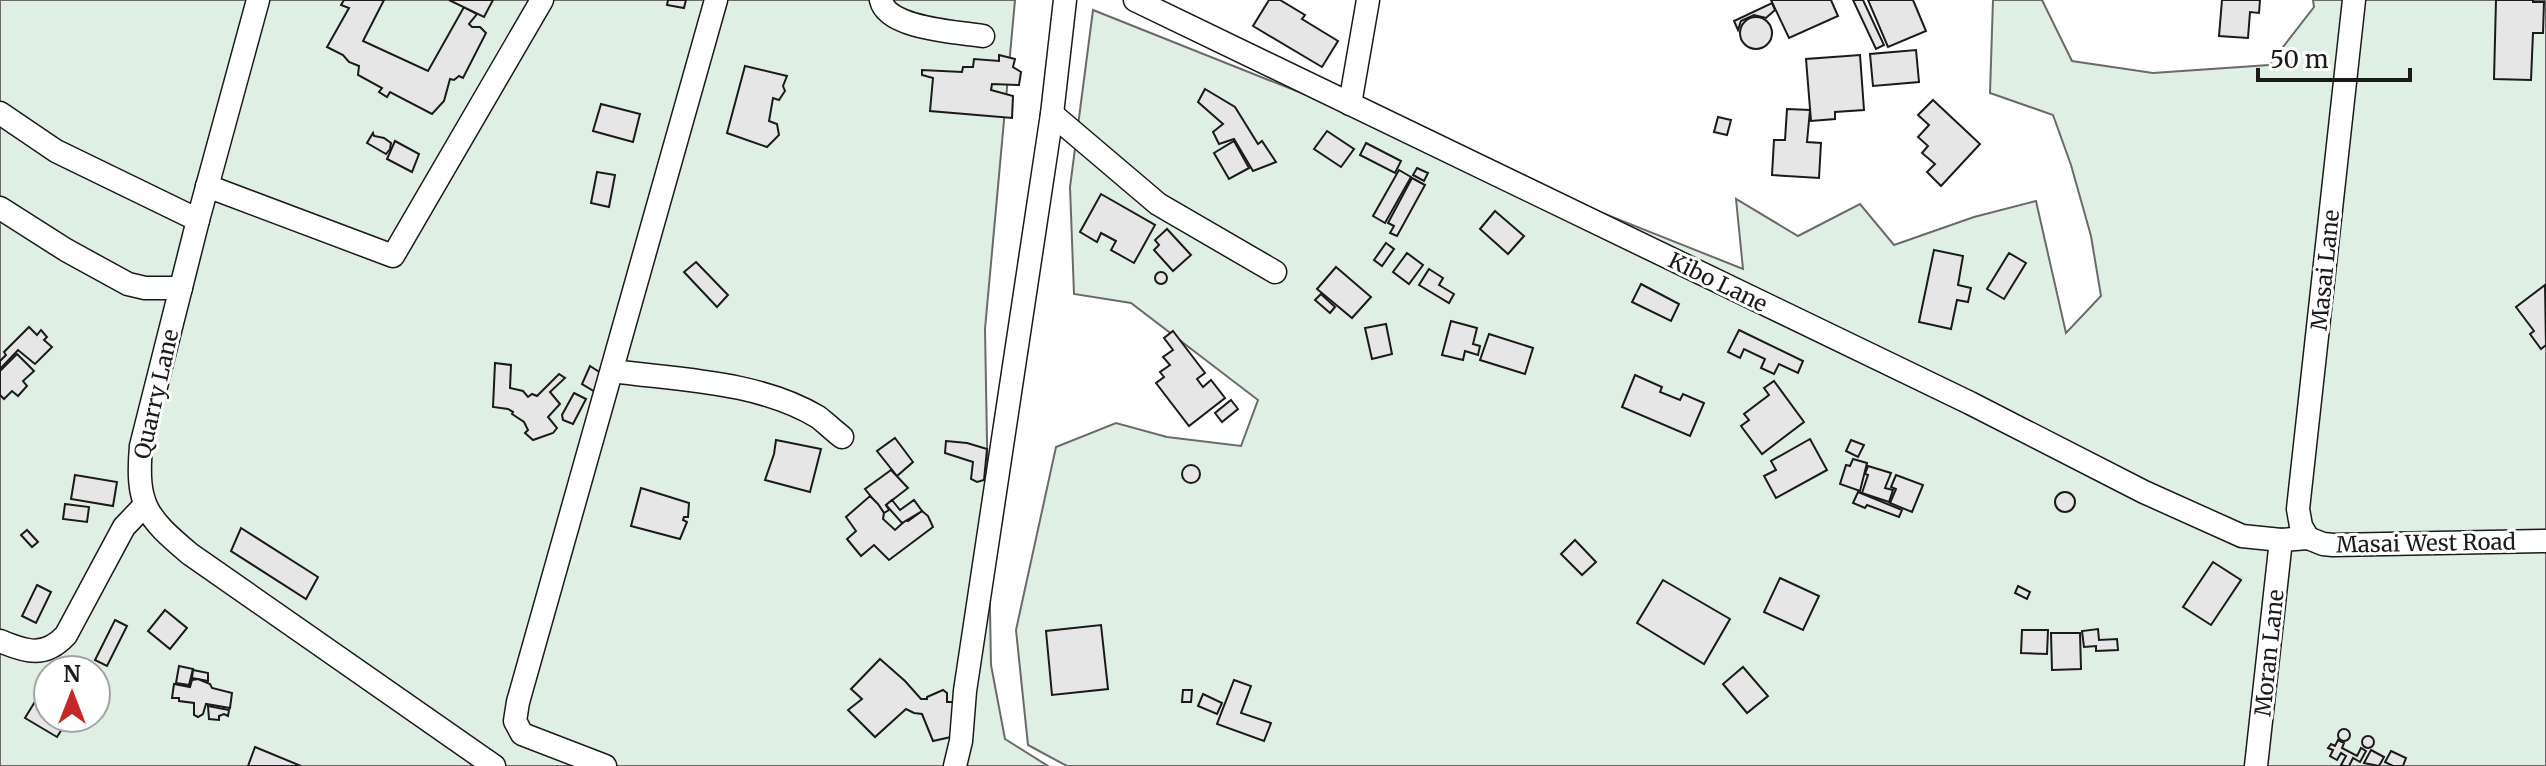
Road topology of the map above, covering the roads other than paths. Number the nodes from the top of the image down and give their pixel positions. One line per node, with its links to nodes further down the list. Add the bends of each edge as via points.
1 (258, 0): 13 (street, Quarry Lane)
2 (542, 0): 13 (street, via 393,256)
3 (716, 0): 18 (street)
4 (881, 0): 9 (street, via 893,17 914,25)
5 (1065, 0): 12 (street)
6 (1135, 0): 10 (street, Kibo Lane)
7 (1368, 0): 10 (street)
8 (2354, 0): 21 (street, Masai Lane, via 2298,509)
9 (983, 36)
10 (1350, 104): 22 (street, Kibo Lane, via 2144,492 2242,536)
11 (0, 113): 15 (street, via 56,151)
12 (1052, 114): 16 (street, via 1158,204); 27 (street)
13 (207, 186): 15 (street, Quarry Lane)
14 (0, 208): 17 (street, via 128,284)
15 (198, 220): 17 (street, Quarry Lane)
16 (1275, 272)
17 (181, 288): 20 (street, Quarry Lane, via 141,446 138,480)
18 (612, 371): 19 (street, via 766,395 818,417); 26 (street, via 515,721 522,734)
19 (842, 437)
20 (145, 505): 24 (street, via 124,527 56,646 40,651); 25 (street, Quarry Lane, via 159,528 190,554)
21 (2308, 538): 22 (street, Kibo Lane); 23 (street, Masai West Road, via 2333,545)
22 (2281, 540): 28 (street, Moran Lane)
23 (2546, 541)
24 (0, 641)
25 (494, 766)
26 (605, 766)
27 (955, 766)
28 (2256, 766)

